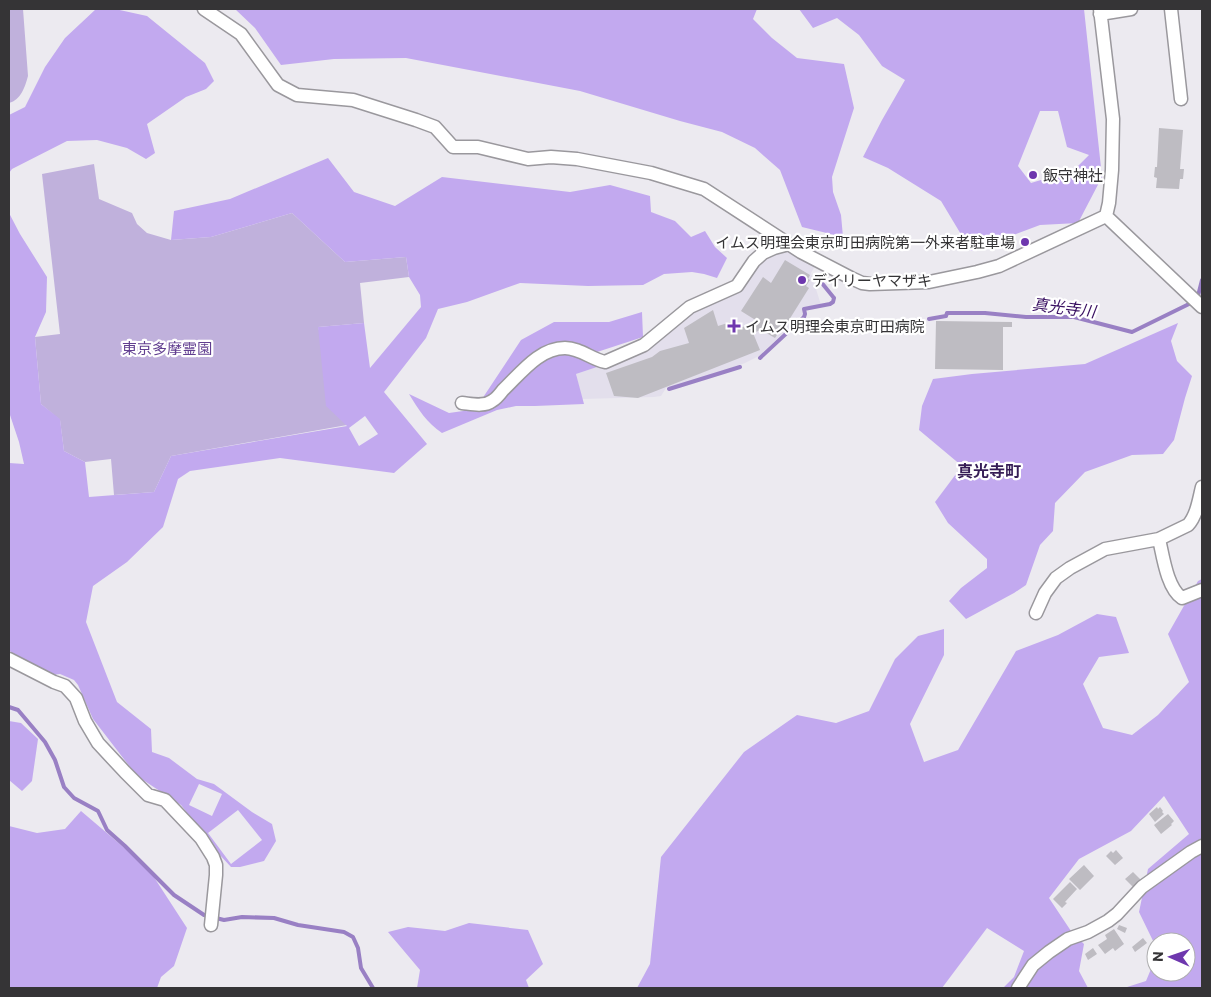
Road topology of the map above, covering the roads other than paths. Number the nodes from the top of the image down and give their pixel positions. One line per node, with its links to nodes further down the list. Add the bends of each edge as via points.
1 (204, 9): 7 (street, via 241,34 278,85 296,95 353,100 416,120 435,127 453,147 478,147 528,159 577,159 651,173 704,189)
2 (1131, 9): 4 (street)
3 (1171, 9): 5 (street)
4 (1100, 11): 6 (street, via 1113,119 1112,170)
5 (1181, 99)
6 (1106, 216): 7 (street, via 999,266 929,282 862,283); 8 (street)
7 (789, 244): 9 (street, via 763,253 737,286 690,307 644,346 605,362 575,350 551,350 533,361 492,402 479,405)
8 (1202, 307)
9 (462, 403)
10 (1202, 486): 11 (street, via 1192,521)
11 (1159, 539): 12 (street, via 1166,571 1179,596 1182,598); 13 (street, via 1105,549 1070,568 1056,578)
12 (1202, 590)
13 (1036, 613)
14 (9, 659): 16 (street, via 65,686 76,698 98,743 148,795 165,800 201,838 216,865)
15 (1202, 846): 17 (street, via 1142,887 1108,921 1068,939 1049,952 1033,965)
16 (211, 925)
17 (1018, 988)

